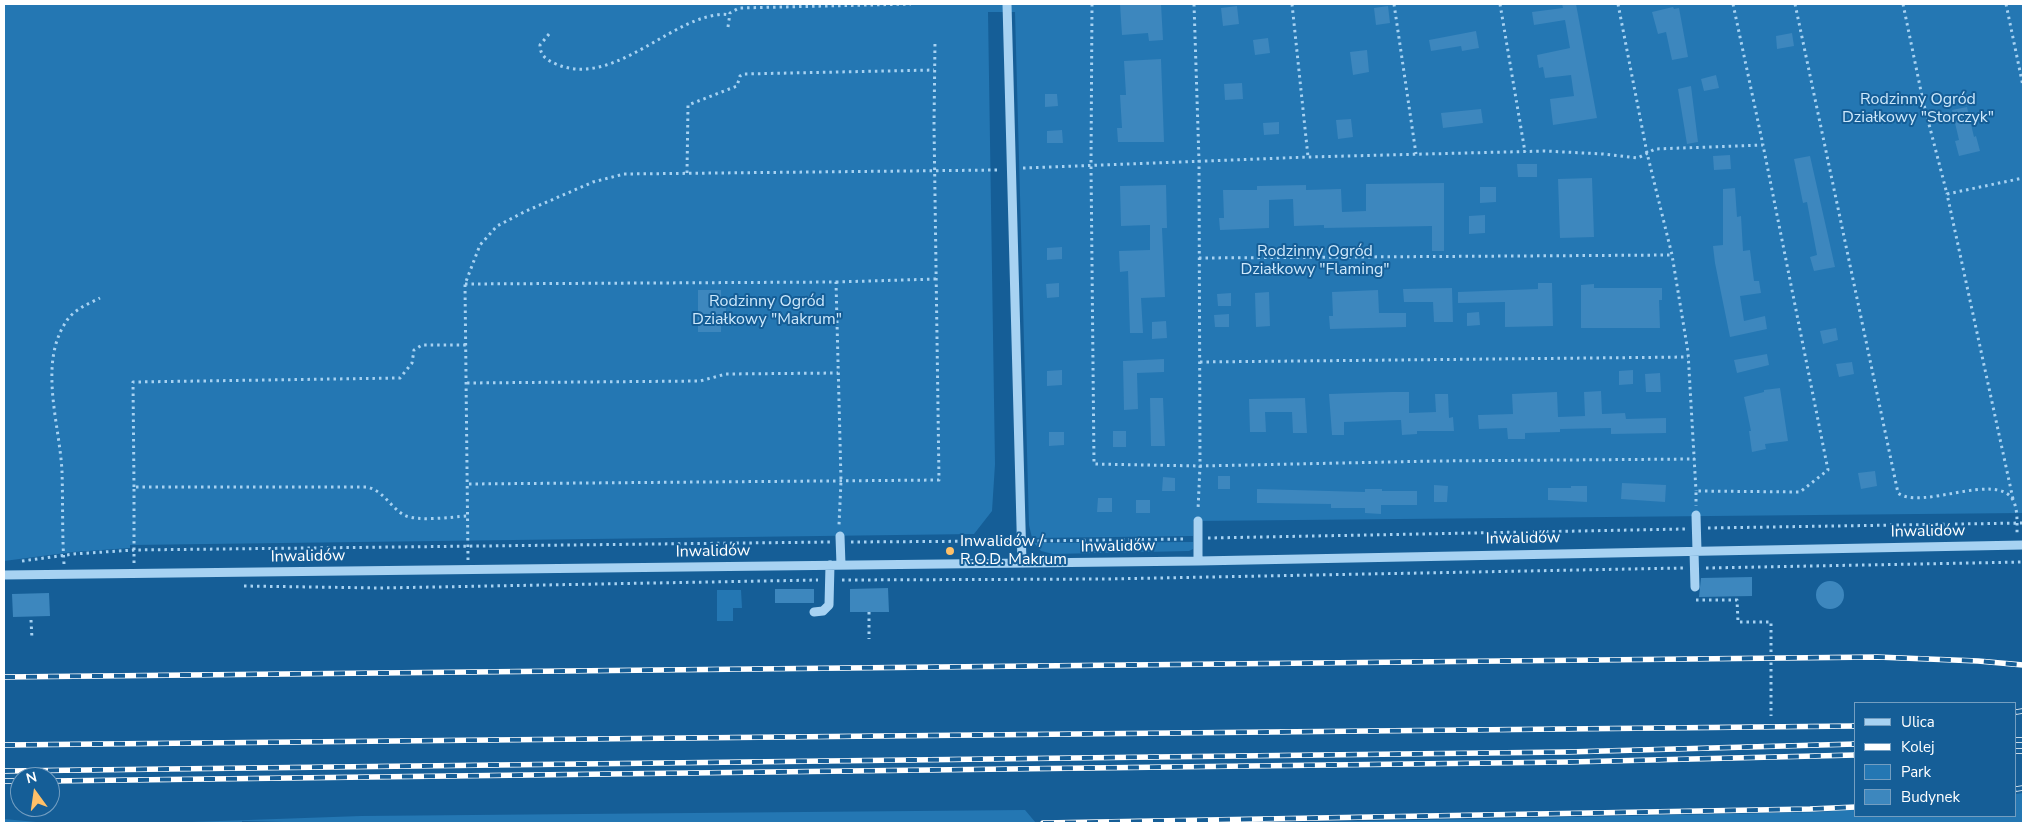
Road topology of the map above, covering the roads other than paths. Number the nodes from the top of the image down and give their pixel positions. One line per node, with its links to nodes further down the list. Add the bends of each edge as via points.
1 (1007, 4): 8 (street)
2 (1696, 515): 6 (street)
3 (1198, 521): 7 (street)
4 (840, 536): 10 (street)
5 (2020, 545): 6 (street, Inwalidów)
6 (1696, 551): 7 (street, Inwalidów); 12 (street)
7 (1198, 561): 8 (street, Inwalidów)
8 (1022, 563): 10 (street, Inwalidów)
9 (830, 565): 10 (street, Inwalidów); 11 (street, Inwalidów); 13 (street, via 829,605 823,611)
10 (840, 565)
11 (4, 575)
12 (1695, 587)
13 (814, 612)

